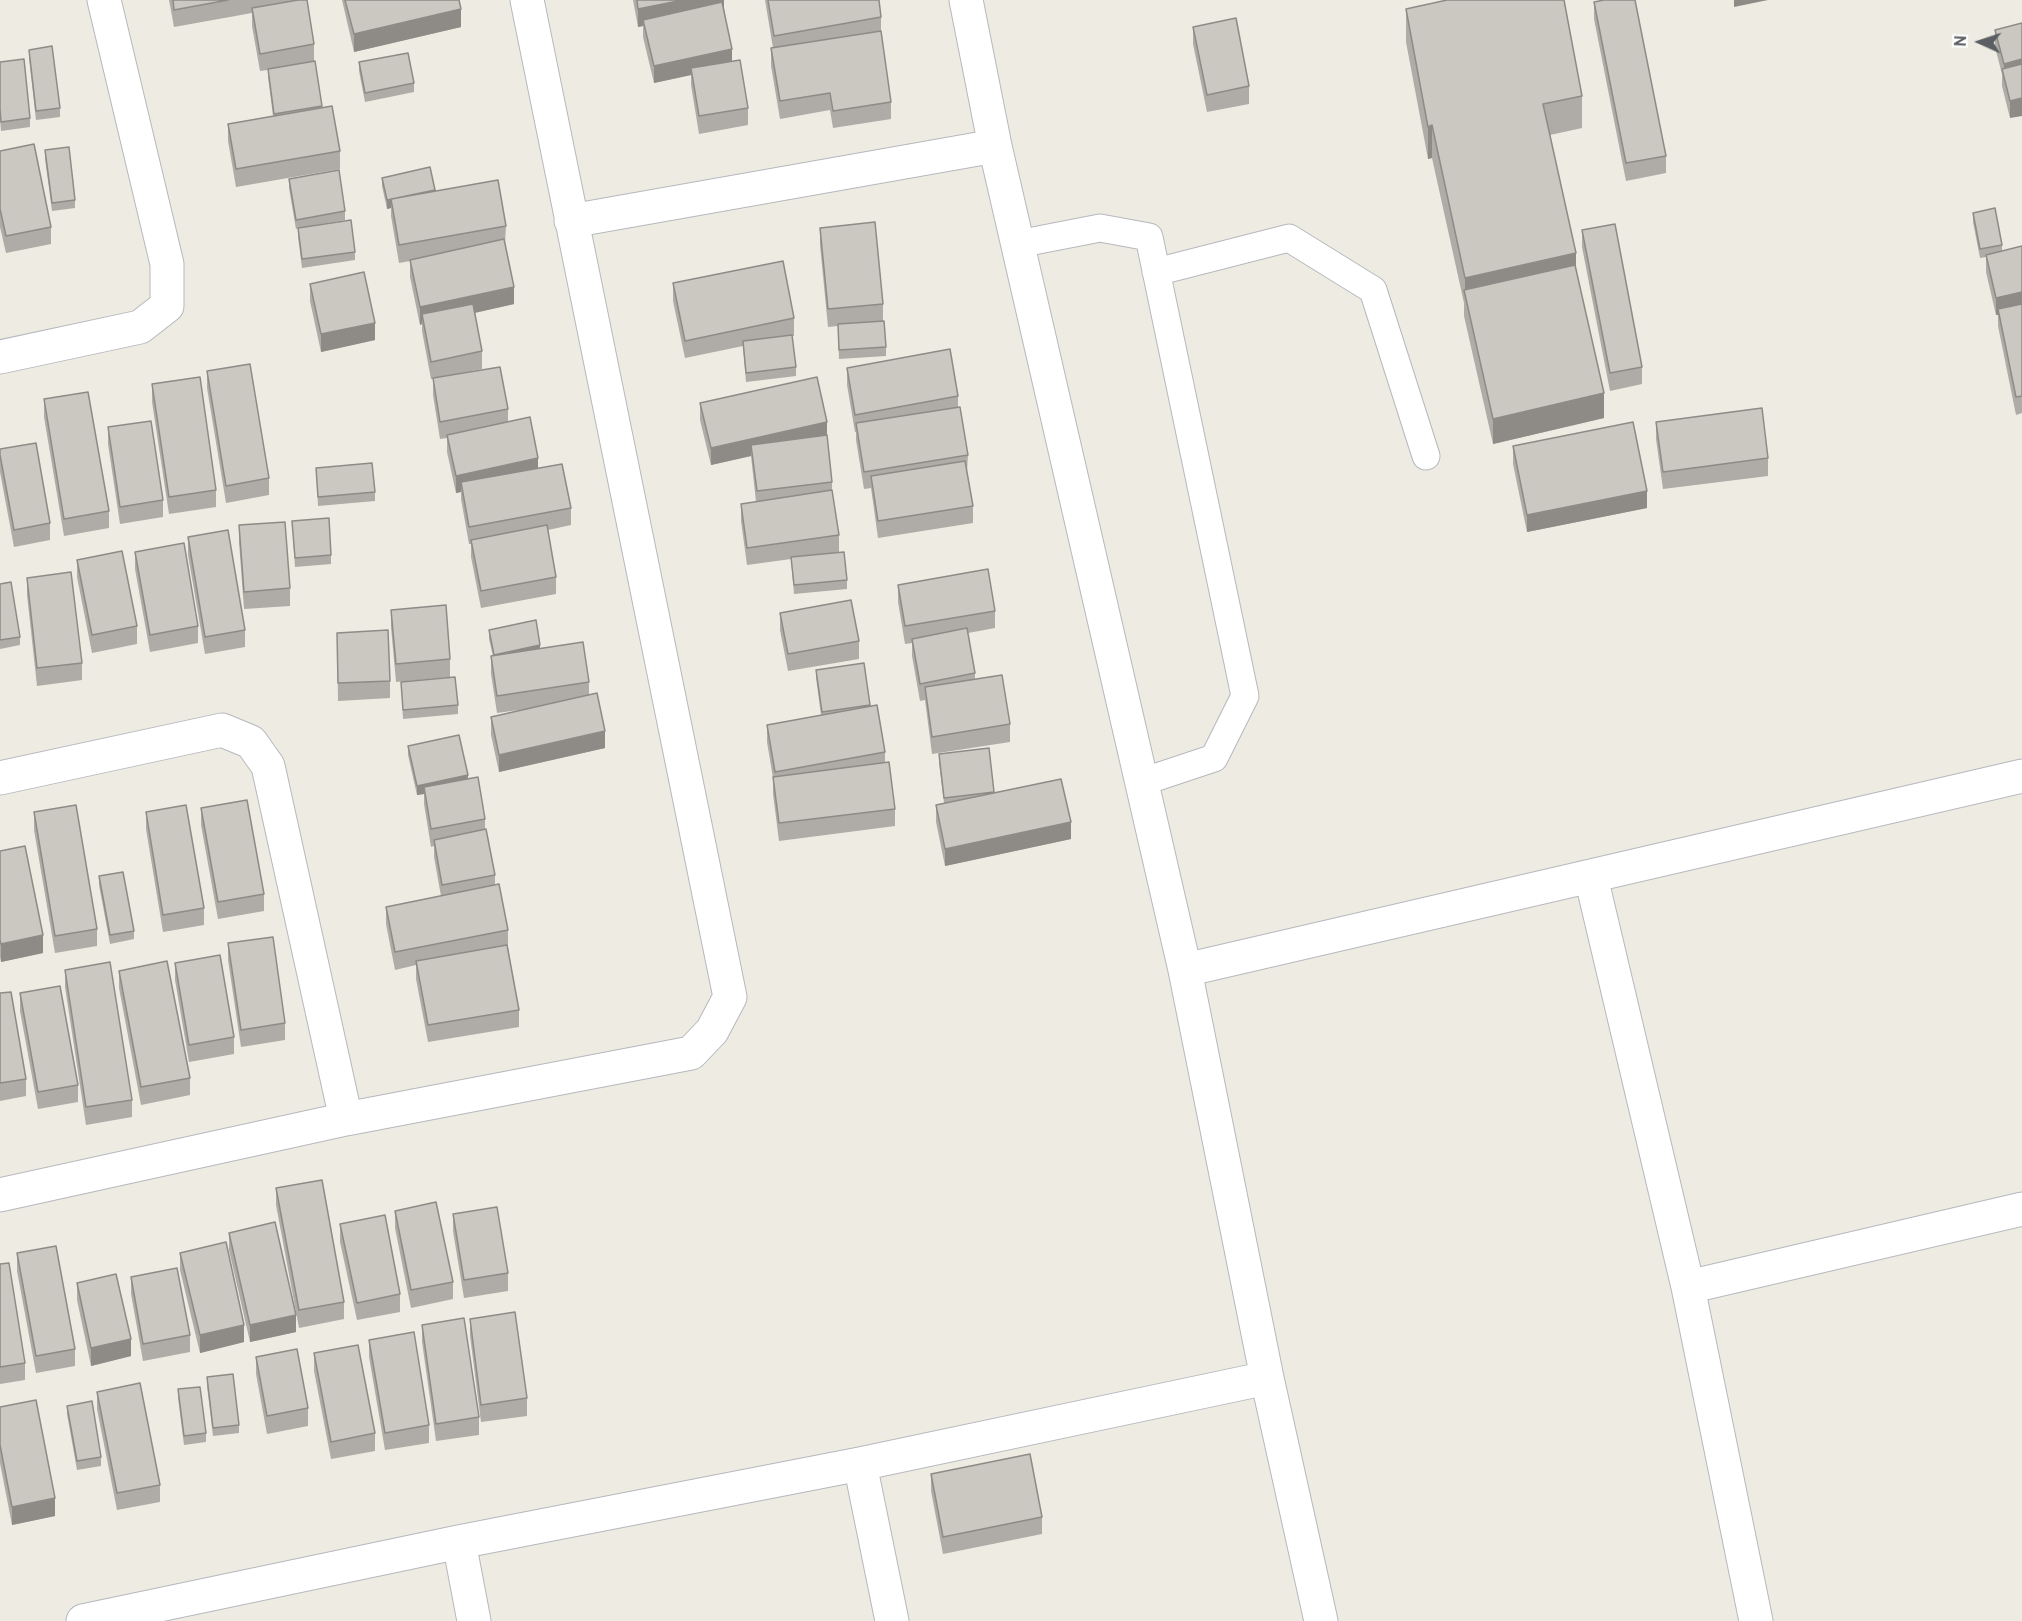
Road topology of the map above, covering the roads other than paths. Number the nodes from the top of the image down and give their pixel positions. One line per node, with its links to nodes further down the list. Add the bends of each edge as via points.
1 (104, 0): 8 (street, via 167,264 166,306 140,327)
2 (527, 0): 5 (street)
3 (966, 0): 4 (street)
4 (995, 146): 5 (street); 6 (street)
5 (571, 221): 15 (street, via 730,997 712,1031 691,1053)
6 (1018, 244): 7 (lane, via 1100,228 1149,237); 12 (street)
7 (1156, 272): 9 (lane, via 1289,238 1373,290); 12 (lane, via 1245,696 1214,758)
8 (0, 357)
9 (1426, 456)
10 (2022, 776): 13 (street)
11 (0, 778): 15 (street, via 222,730 251,742 268,766)
12 (1142, 782): 14 (street)
13 (1591, 878): 14 (street); 18 (street)
14 (1185, 970): 19 (street)
15 (346, 1119): 16 (street)
16 (0, 1195)
17 (2022, 1209): 18 (street)
18 (1688, 1287): 26 (street)
19 (1267, 1378): 20 (street); 25 (street)
20 (860, 1464): 21 (street); 24 (street)
21 (459, 1542): 22 (street); 23 (street)
22 (83, 1621)
23 (474, 1621)
24 (892, 1621)
25 (1321, 1621)
26 (1756, 1621)

